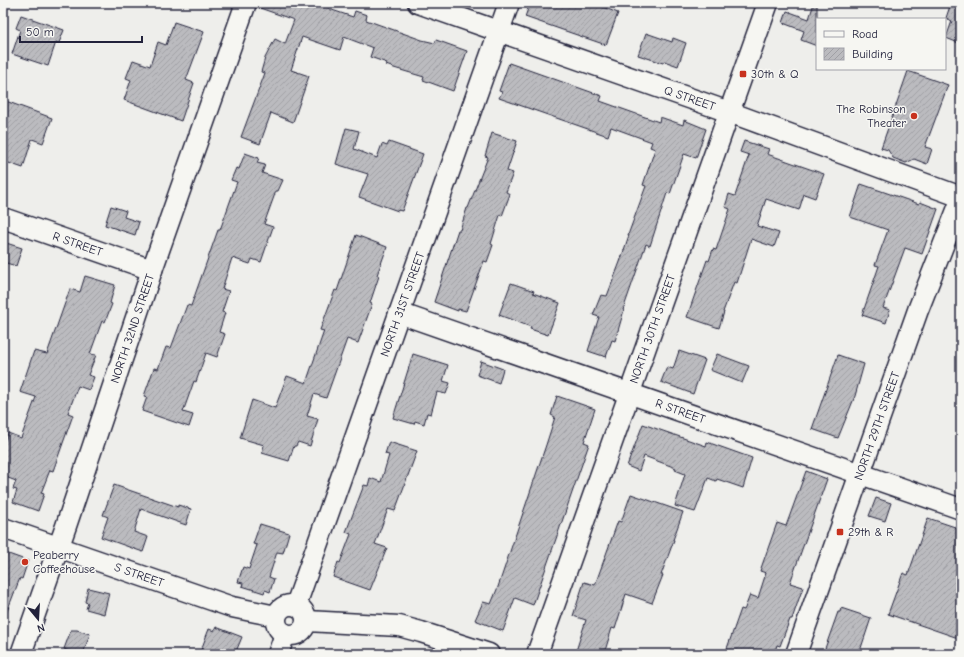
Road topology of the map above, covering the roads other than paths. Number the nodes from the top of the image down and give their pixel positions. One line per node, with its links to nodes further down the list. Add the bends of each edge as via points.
1 (246, 3): 9 (street, NORTH 32ND STREET)
2 (418, 3): 5 (street, Q STREET)
3 (509, 3): 5 (street, NORTH 31ST STREET)
4 (768, 3): 6 (street, NORTH 30TH STREET)
5 (499, 31): 6 (street, Q STREET); 10 (street, NORTH 31ST STREET)
6 (729, 112): 7 (street, Q STREET); 11 (street, NORTH 30TH STREET)
7 (961, 199): 12 (street, NORTH 29TH STREET, via 918,310)
8 (3, 218): 9 (street, R STREET)
9 (152, 270): 15 (street, NORTH 32ND STREET)
10 (399, 313): 11 (street, R STREET); 16 (street, NORTH 31ST STREET)
11 (630, 393): 12 (street, R STREET); 22 (street, NORTH 30TH STREET)
12 (860, 474): 13 (street, R STREET); 23 (street, NORTH 29TH STREET)
13 (961, 509)
14 (3, 528): 15 (street, S STREET)
15 (59, 548): 17 (street, S STREET, via 232,607); 19 (street, NORTH 32ND STREET)
16 (301, 613): 17 (street, via 286,606); 18 (street, NORTH 31ST STREET, via 306,625 300,633); 21 (street, via 399,626)
17 (276, 616): 18 (street, via 277,625)
18 (285, 634): 20 (street)
19 (21, 654)
20 (278, 654)
21 (489, 654)
22 (537, 654)
23 (796, 654)

